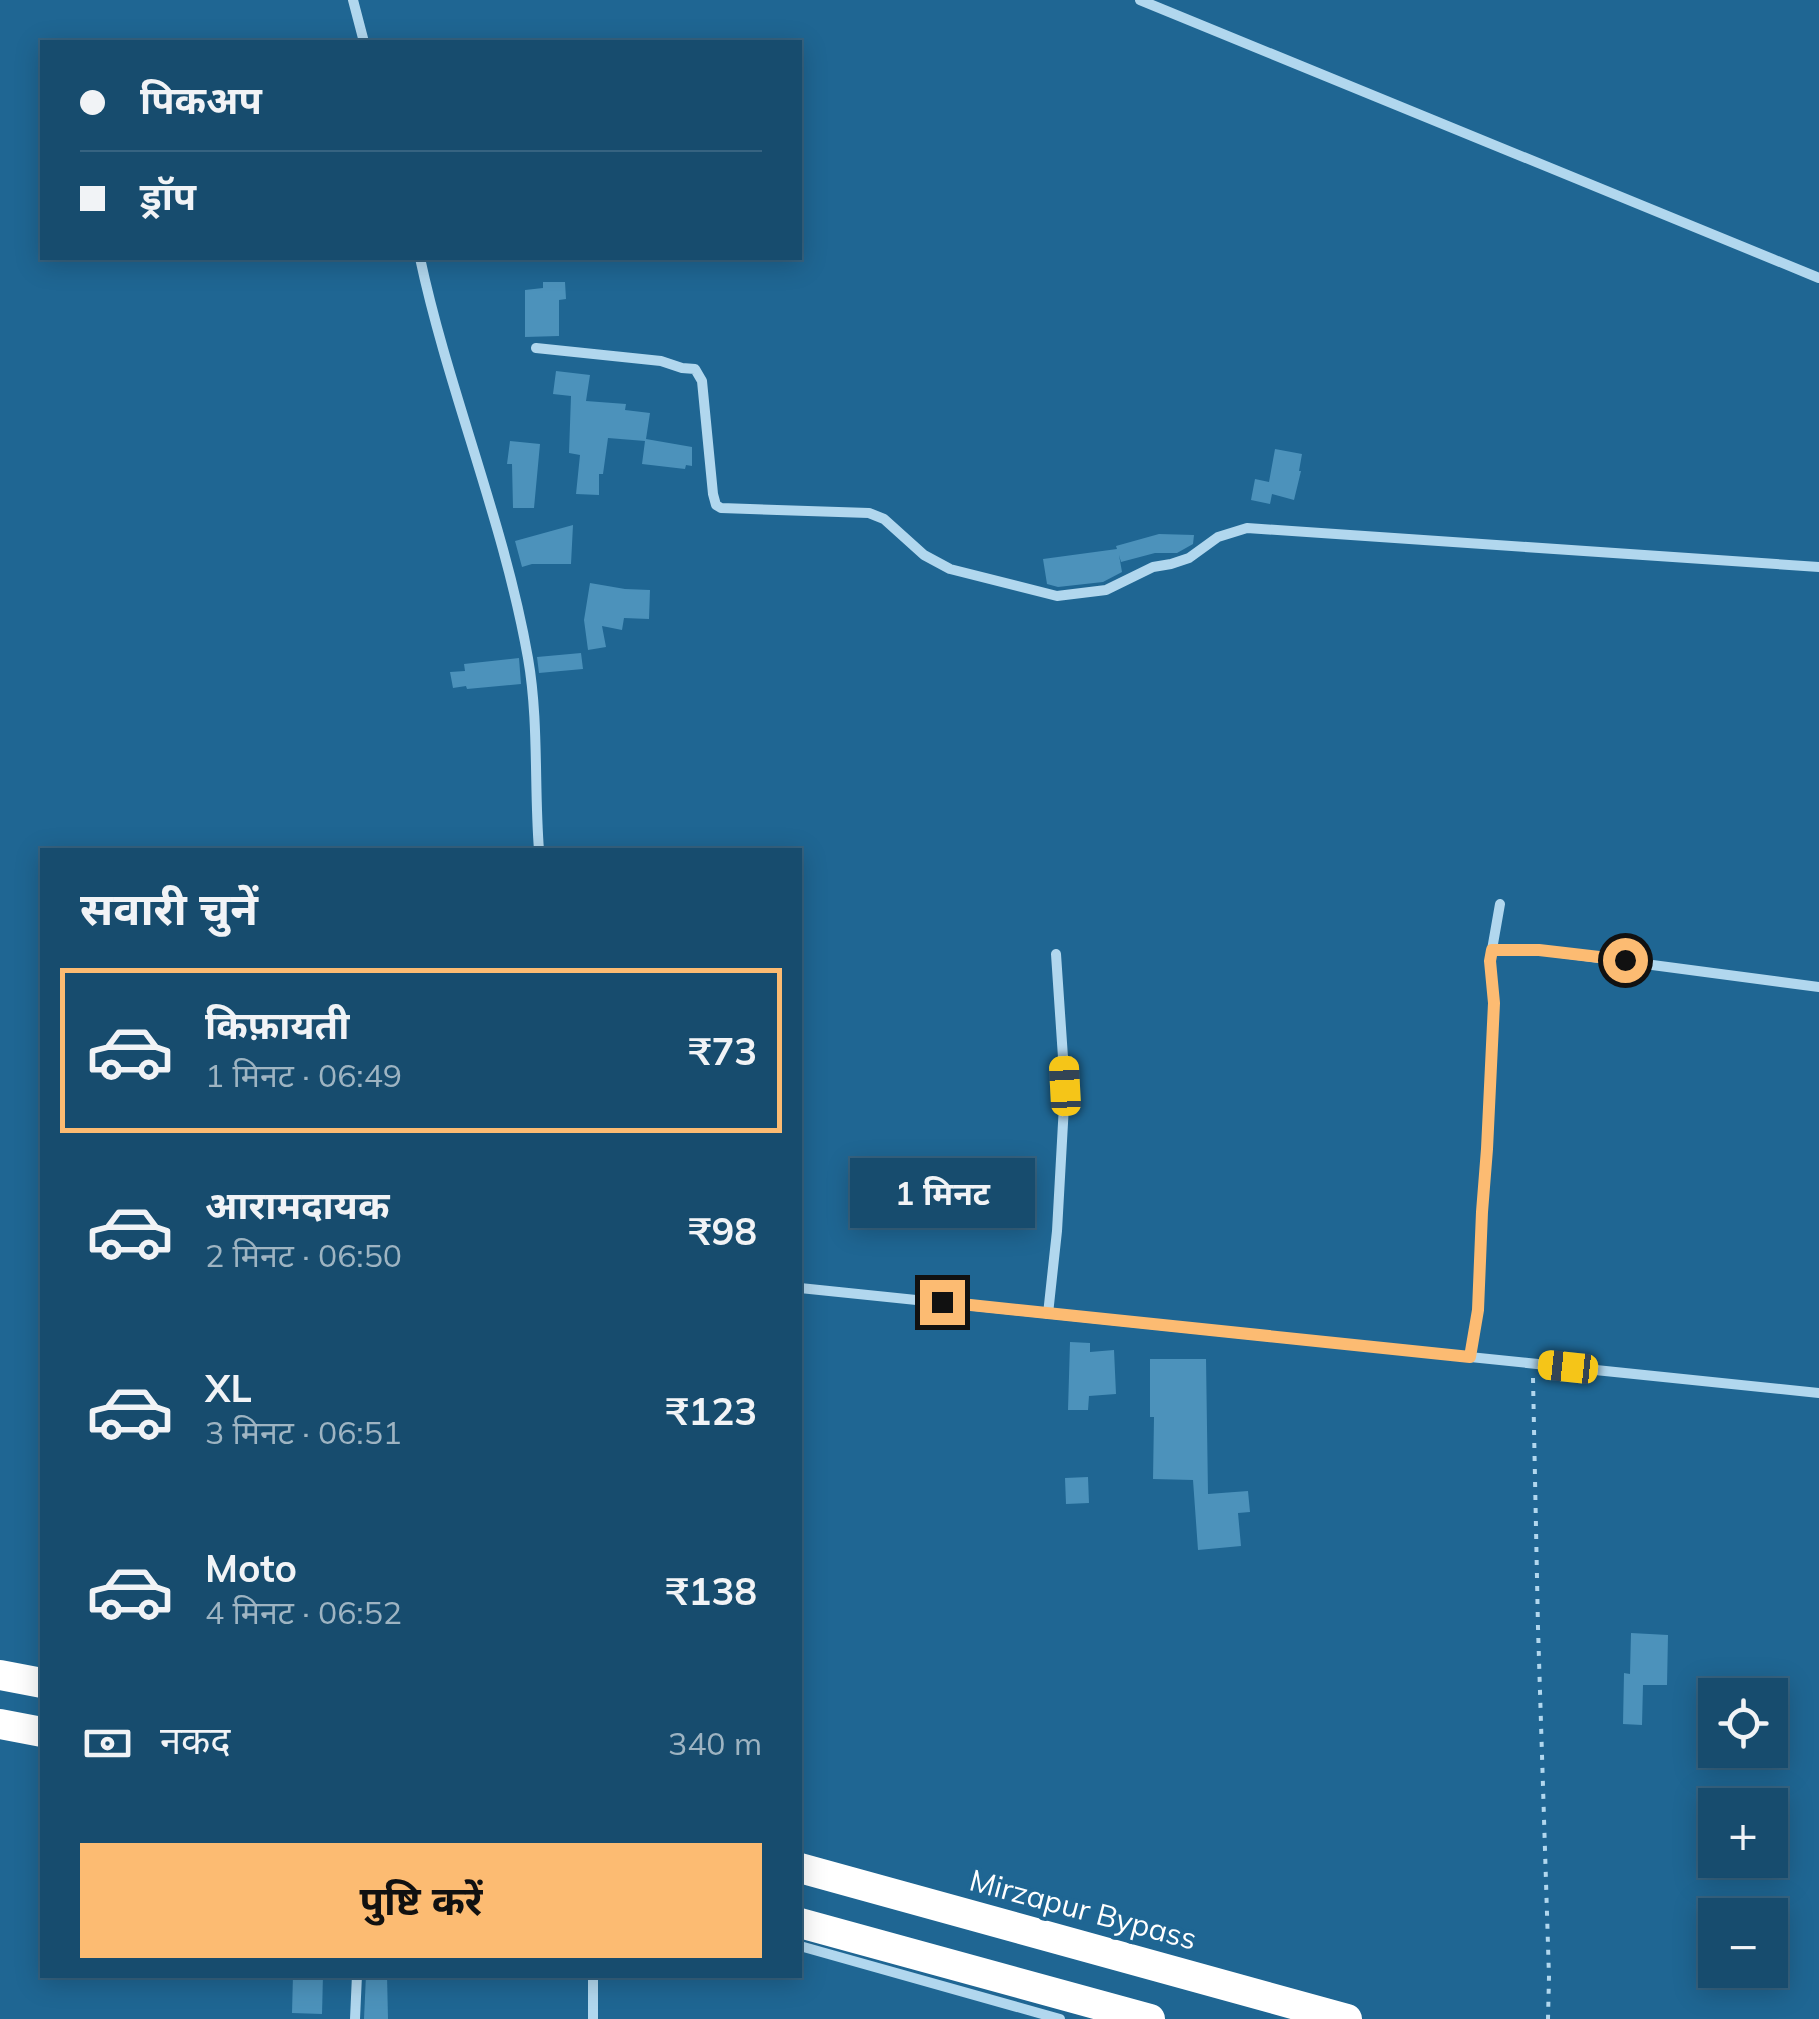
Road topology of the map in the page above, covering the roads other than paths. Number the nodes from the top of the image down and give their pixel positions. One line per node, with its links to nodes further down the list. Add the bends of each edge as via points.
1 (353, 0): 3 (street)
2 (1140, 0): 5 (street)
3 (363, 40)
4 (420, 260): 8 (street, via 528,661)
5 (1819, 278)
6 (536, 348): 7 (street, via 695,369 702,381 713,494 721,508 869,513 950,569 1057,596 1106,590 1247,528)
7 (1819, 567)
8 (539, 848)
9 (1500, 904): 10 (street)
10 (1492, 950): 12 (street, via 1539,950); 15 (street, via 1487,1149)
11 (1056, 954): 14 (street, via 1065,1086)
12 (1819, 987)
13 (802, 1288): 14 (street)
14 (1048, 1314): 15 (street)
15 (1470, 1357): 16 (street)
16 (1819, 1393)
17 (0, 1675): 18 (highway)
18 (40, 1683)
19 (0, 1724): 20 (highway)
20 (40, 1732)
21 (802, 1869): 30 (highway, Mirzapur Bypass)
22 (802, 1923): 29 (highway)
23 (802, 1947): 28 (street)
24 (357, 1978): 26 (street)
25 (593, 1978): 27 (street)
26 (356, 2019)
27 (593, 2019)
28 (1060, 2019)
29 (1150, 2019)
30 (1347, 2019)

